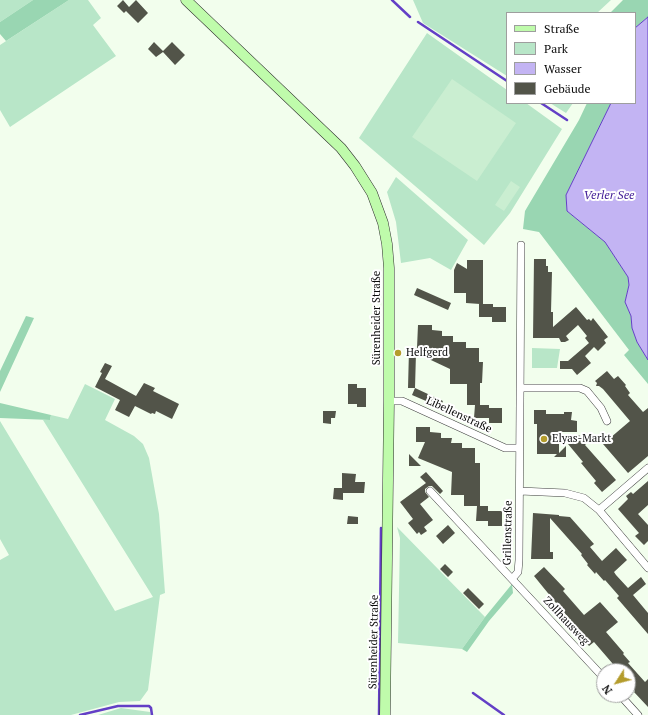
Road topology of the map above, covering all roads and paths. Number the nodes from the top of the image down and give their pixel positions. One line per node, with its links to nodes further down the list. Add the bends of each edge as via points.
1 (186, 0): 4 (main road, Sürenheider Straße, via 342,148 372,193 383,223 389,268)
2 (521, 245): 3 (street, Grillenstraße)
3 (520, 388): 5 (street, via 580,388 587,391 601,408); 6 (street, Grillenstraße)
4 (389, 401): 6 (street, Libellenstraße, via 402,401 505,448); 15 (main road, Sürenheider Straße)
5 (607, 421)
6 (519, 448): 9 (street, Grillenstraße)
7 (648, 468): 10 (street)
8 (430, 491): 12 (street, Grillenstraße)
9 (520, 491): 10 (street, via 565,493 584,498); 12 (street, Grillenstraße, via 518,572)
10 (599, 510): 11 (street)
11 (648, 568)
12 (512, 579): 13 (street, Zollhausweg)
13 (596, 669)
14 (627, 703): 16 (street)
15 (385, 715)
16 (638, 715)

